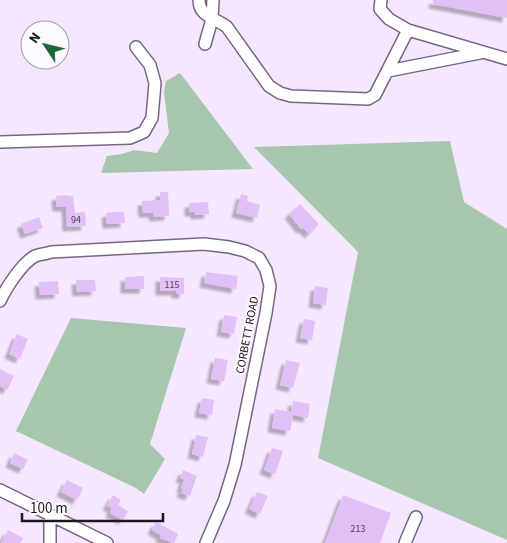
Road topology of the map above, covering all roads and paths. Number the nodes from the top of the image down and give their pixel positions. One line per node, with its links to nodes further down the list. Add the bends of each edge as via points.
1 (199, 0): 4 (street, via 202,12)
2 (213, 0): 4 (street)
3 (381, 0): 5 (street, via 380,8 389,19)
4 (212, 18): 6 (street); 10 (street, via 227,27 269,86 280,93 368,99 375,95)
5 (408, 30): 8 (street); 10 (street)
6 (205, 44)
7 (136, 47): 11 (street, via 150,65 155,83 152,118 144,132 130,138)
8 (482, 52): 9 (street); 10 (street)
9 (507, 59)
10 (388, 71)
11 (0, 142)
12 (1, 296): 18 (street, CORBETT ROAD, via 20,269 35,256 51,252 204,244 245,251 259,258 270,286 266,313 235,465 224,502)
13 (0, 490): 14 (street)
14 (50, 515): 16 (street); 17 (street)
15 (416, 517): 19 (street)
16 (50, 543)
17 (107, 543)
18 (206, 543)
19 (405, 543)

